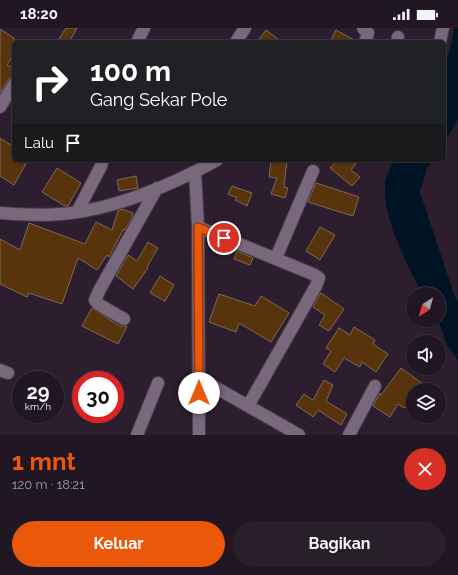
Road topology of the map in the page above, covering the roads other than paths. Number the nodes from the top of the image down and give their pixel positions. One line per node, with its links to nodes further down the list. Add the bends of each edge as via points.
1 (144, 28): 5 (street)
2 (245, 28): 6 (street)
3 (363, 28): 7 (street, via 368,33)
4 (443, 28): 8 (street)
5 (138, 40)
6 (237, 40)
7 (366, 40)
8 (440, 40)
9 (12, 87): 10 (street)
10 (1, 101)
11 (102, 162): 16 (street)
12 (213, 162): 14 (street)
13 (313, 171): 19 (street)
14 (195, 172): 15 (street); 18 (street)
15 (157, 188): 16 (street, via 96,209); 20 (street, via 95,300)
16 (77, 212): 17 (street)
17 (0, 213)
18 (198, 227): 19 (street); 21 (street)
19 (276, 258): 24 (street, via 318,278 316,286)
20 (124, 318)
21 (199, 378): 24 (street); 26 (street)
22 (158, 383): 25 (street)
23 (375, 386): 28 (street)
24 (248, 406): 27 (street)
25 (137, 435)
26 (199, 435)
27 (299, 435)
28 (349, 435)

